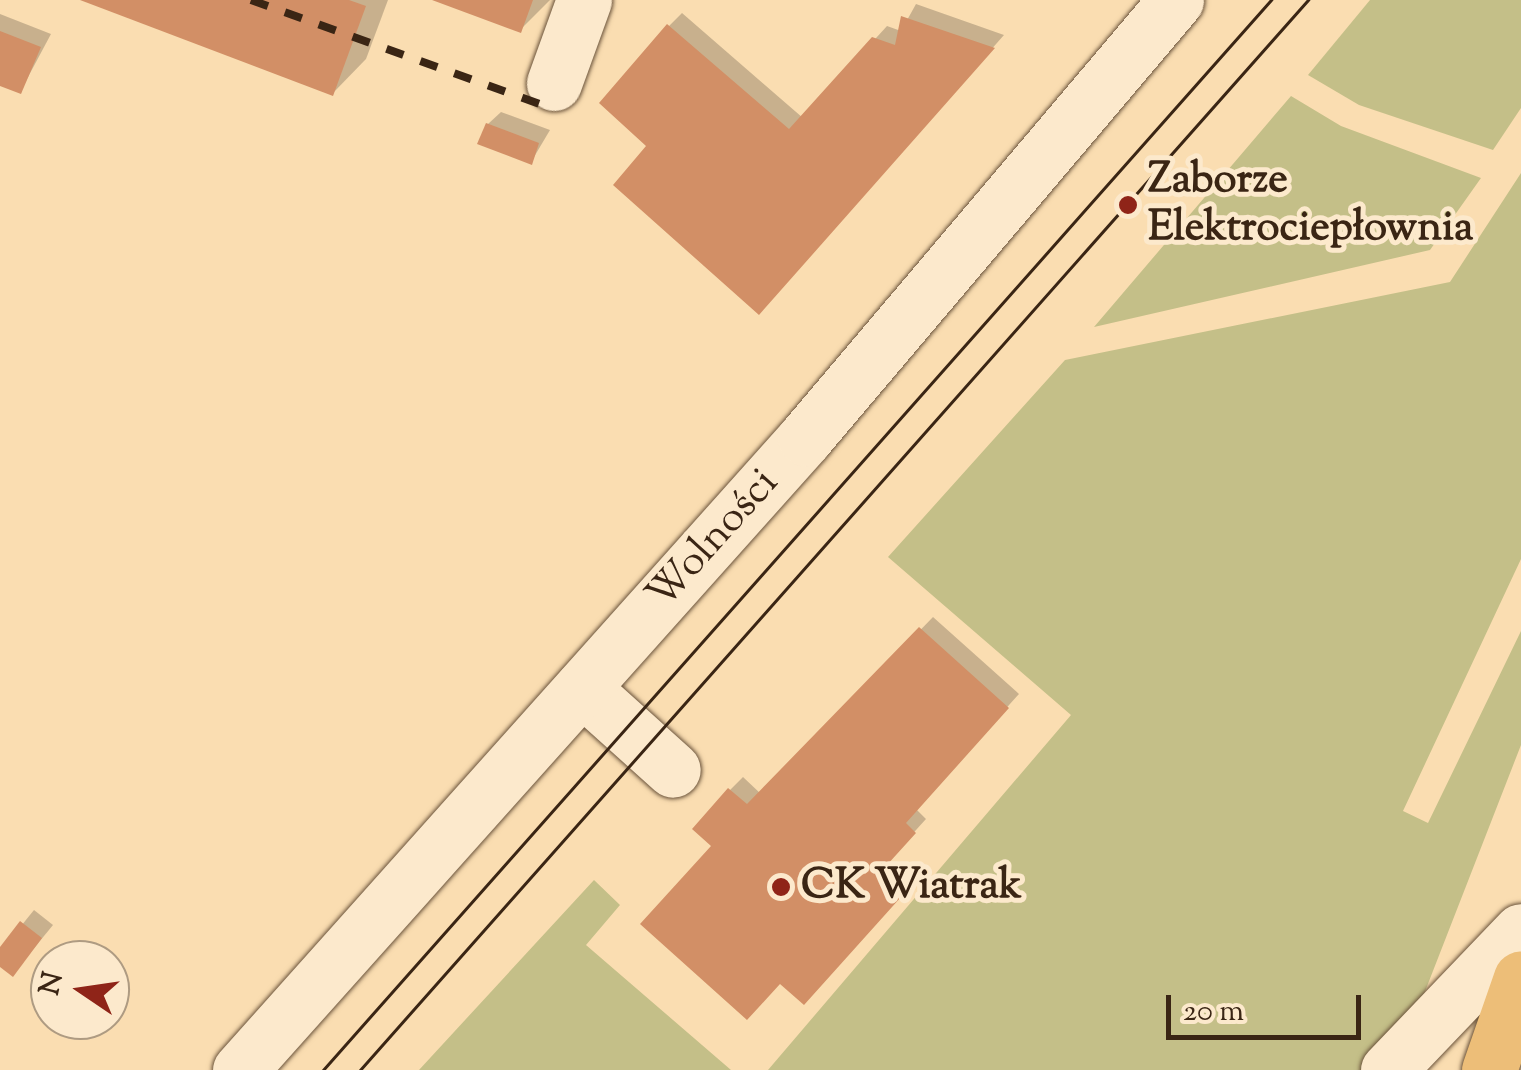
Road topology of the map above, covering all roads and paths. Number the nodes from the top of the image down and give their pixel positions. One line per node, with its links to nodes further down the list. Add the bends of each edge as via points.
1 (584, 0): 3 (street)
2 (1176, 0): 4 (street, Wolności)
3 (554, 83)
4 (582, 688): 5 (street); 8 (street, Wolności)
5 (673, 770)
6 (1521, 931): 9 (street)
7 (1521, 978): 10 (main road)
8 (240, 1070)
9 (1388, 1070)
10 (1489, 1070)

